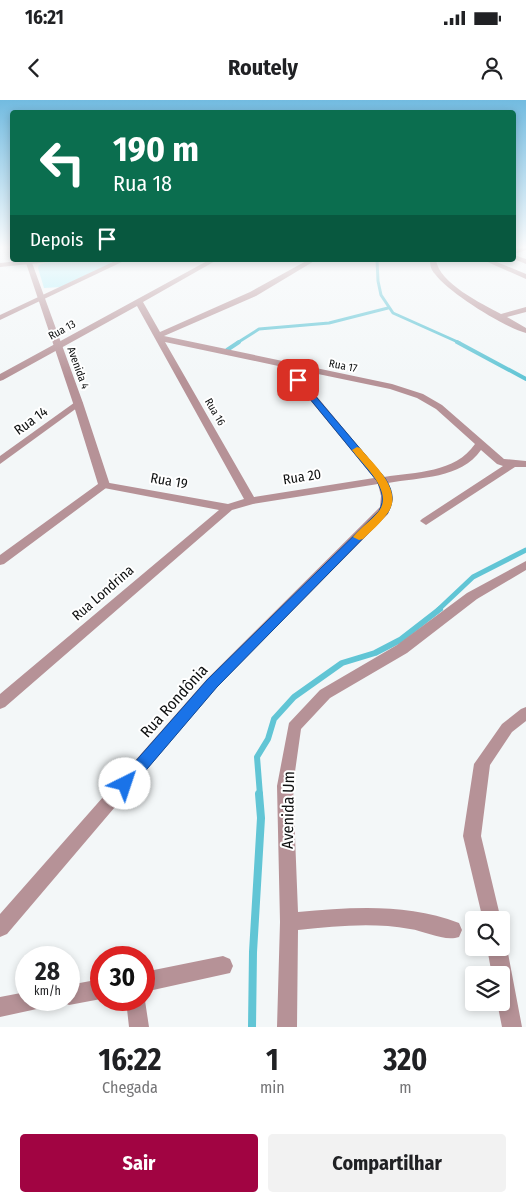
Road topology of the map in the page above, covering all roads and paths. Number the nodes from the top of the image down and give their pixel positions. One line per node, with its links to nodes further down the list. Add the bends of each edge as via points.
1 (37, 291): 6 (street, Avenida 4)
2 (55, 291): 6 (street)
3 (156, 291): 7 (street, Rua 13)
4 (258, 291): 12 (street)
5 (461, 291): 9 (street)
6 (40, 298): 10 (street); 13 (street, Avenida 4)
7 (138, 301): 12 (street, Rua 16); 13 (street, Rua 13)
8 (526, 309): 9 (street)
9 (500, 317): 11 (street)
10 (0, 318)
11 (526, 330)
12 (158, 337): 14 (street, Rua 17); 23 (street, Rua 16)
13 (58, 346): 15 (street, Rua 13); 16 (street, Avenida 4)
14 (287, 366): 17 (street, Rua 17, via 392,387 420,396 439,407); 21 (street)
15 (0, 378)
16 (78, 403): 18 (street, Rua 14); 22 (street, Avenida 4)
17 (480, 444): 19 (street, Rua 17); 21 (street, Rua 20, via 470,460 461,465)
18 (0, 461)
19 (507, 463): 20 (street); 25 (street)
20 (526, 464)
21 (381, 480): 23 (street, Rua 20); 32 (street, Rua Rondônia, via 388,502 384,512 212,683)
22 (104, 485): 24 (street, Rua 19); 26 (street)
23 (251, 501): 24 (street, Rua 20)
24 (228, 508): 28 (street, Rua Londrina)
25 (426, 521)
26 (0, 561)
27 (526, 565): 31 (street, Avenida Um, via 472,596 402,648 324,694 294,727 285,786)
28 (0, 703)
29 (526, 713): 30 (street, via 507,728 482,764 472,836)
30 (490, 911)
31 (289, 922): 33 (street, via 364,915 412,919); 41 (street, Avenida Um)
32 (0, 928)
33 (452, 930)
34 (499, 956): 42 (street)
35 (223, 966): 36 (street)
36 (155, 980)
37 (15, 1004): 38 (street)
38 (0, 1007)
39 (137, 1011): 40 (street)
40 (139, 1027)
41 (287, 1027)
42 (512, 1027)

